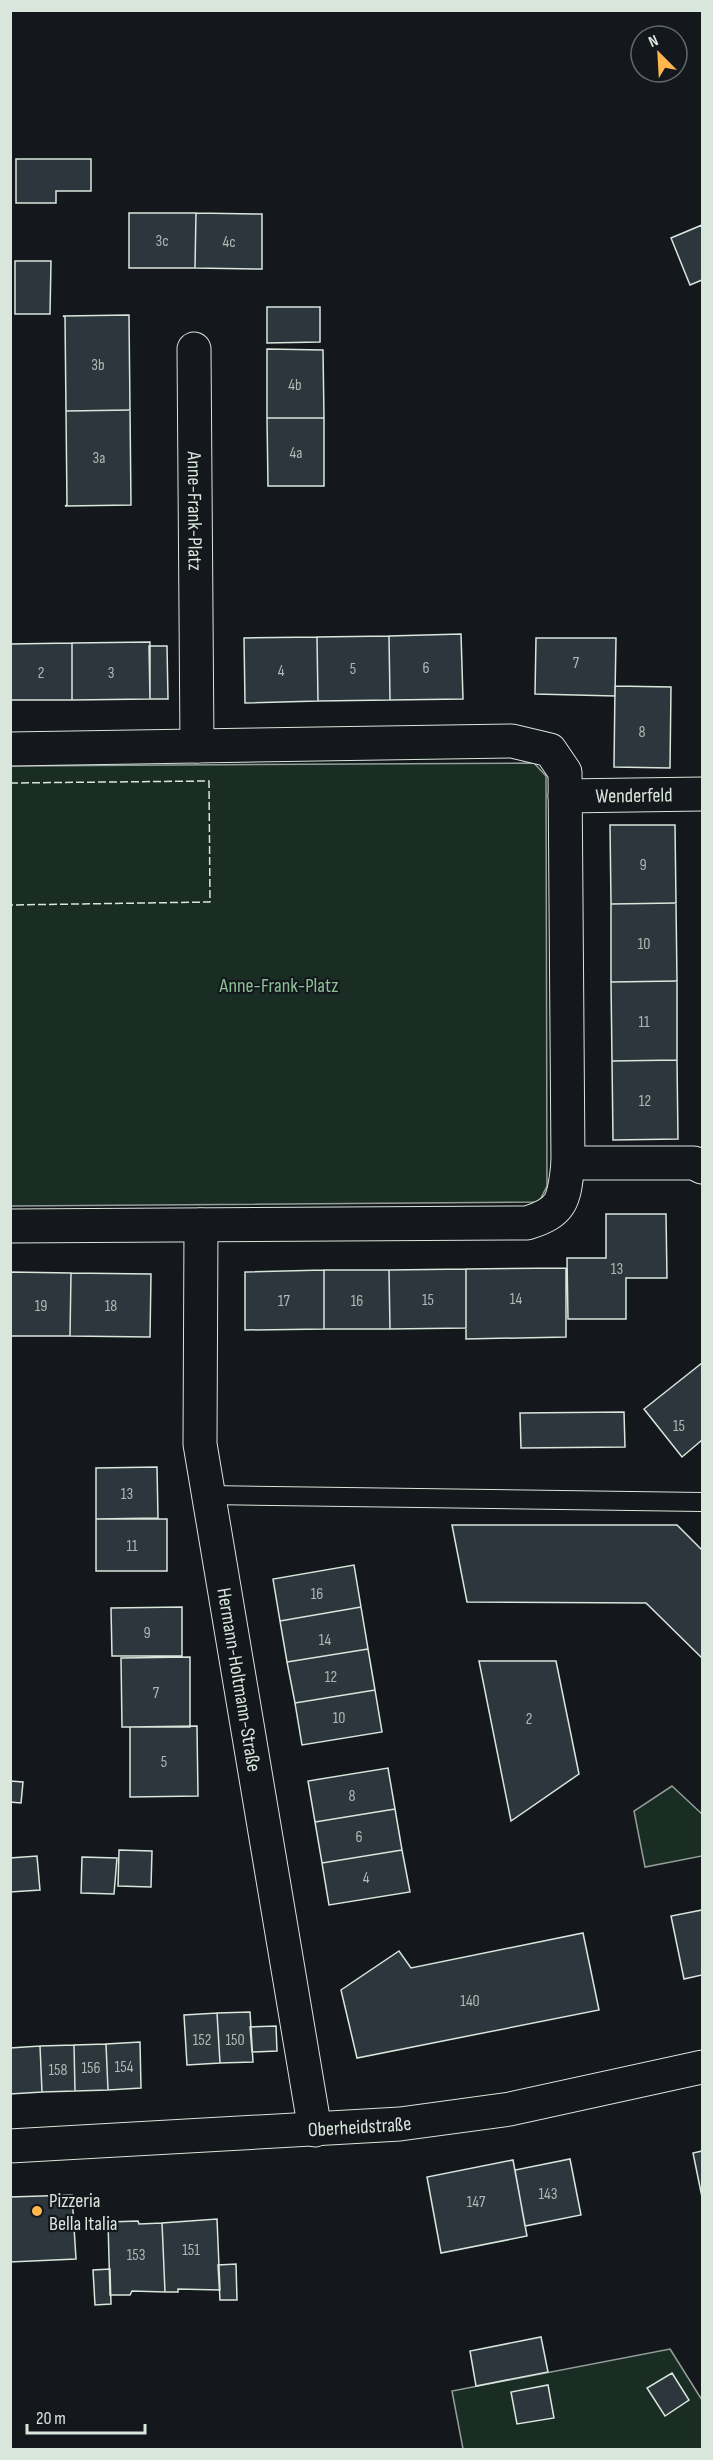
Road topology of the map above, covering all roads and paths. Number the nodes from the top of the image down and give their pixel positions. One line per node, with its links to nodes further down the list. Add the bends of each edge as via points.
1 (194, 349): 2 (street, Anne-Frank-Platz)
2 (196, 746): 3 (street); 5 (street, via 512,741 550,750 565,772)
3 (10, 749)
4 (702, 794): 5 (street, Wenderfeld)
5 (565, 796): 6 (street)
6 (568, 1163): 7 (street); 8 (street, via 564,1196 548,1217 526,1223)
7 (698, 1165)
8 (201, 1225): 9 (street); 10 (street, Hermann-Holtmann-Straße, via 200,1444)
9 (10, 1226)
10 (209, 1495): 11 (lane); 13 (street, Hermann-Holtmann-Straße)
11 (702, 1502)
12 (702, 2067): 13 (street, Oberheidstraße, via 510,2109 400,2124)
13 (315, 2130): 14 (street, Oberheidstraße)
14 (10, 2146)

